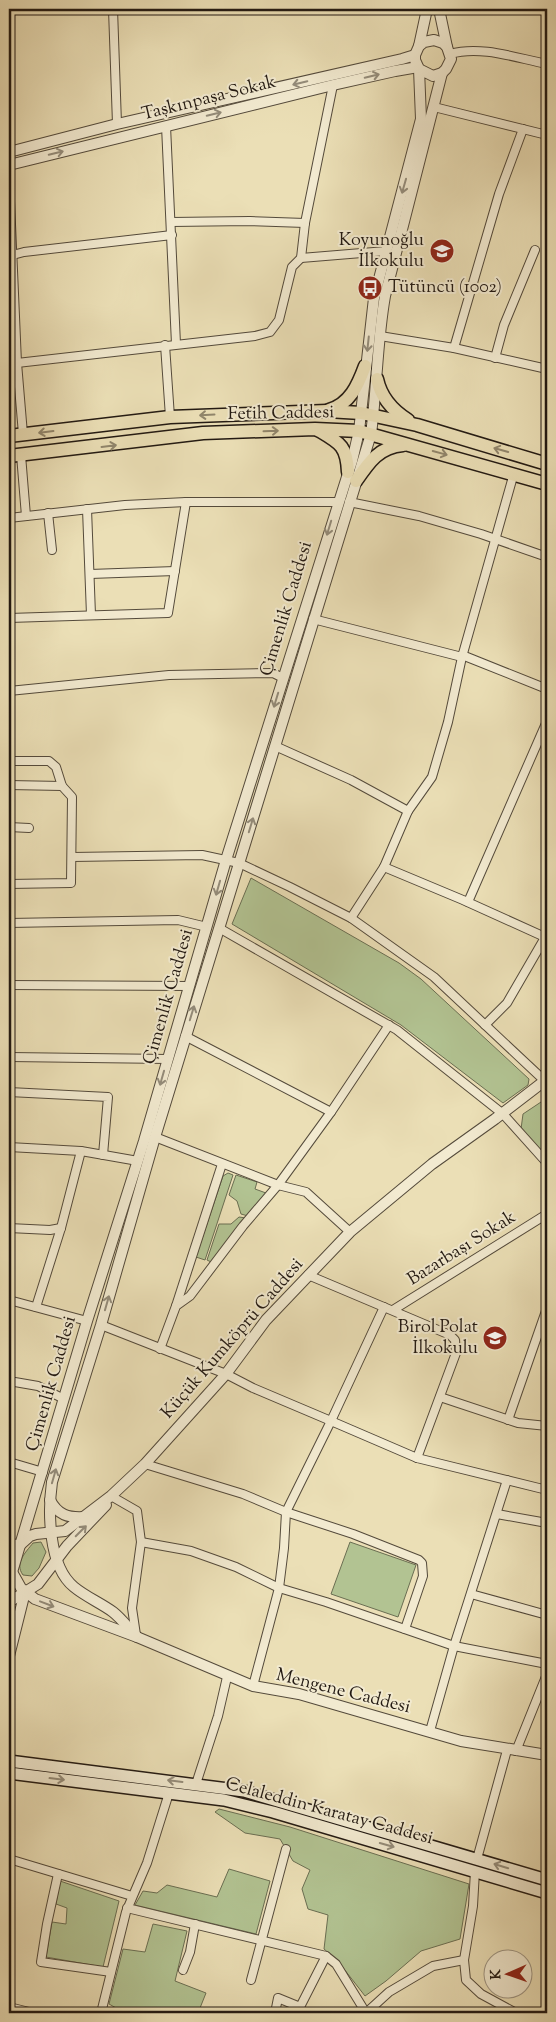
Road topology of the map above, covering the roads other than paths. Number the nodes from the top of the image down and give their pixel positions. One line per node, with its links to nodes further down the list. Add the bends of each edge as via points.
1 (113, 9): 11 (street)
2 (426, 9): 4 (street)
3 (439, 9): 5 (street)
4 (417, 50): 5 (street, via 424,42 434,40); 7 (street); 11 (street, one-way to 11, via 402,59)
5 (449, 50): 6 (street, via 482,51); 8 (street, via 449,65)
6 (547, 64)
7 (419, 68): 8 (street, via 432,76); 9 (street, Taşkınpaşa Sokak, one-way to 7, via 395,70); 22 (street, one-way to 22, via 422,108 419,132)
8 (442, 73): 10 (street)
9 (333, 85): 12 (street, Taşkınpaşa Sokak, one-way to 9); 19 (street)
10 (434, 107): 13 (street); 25 (street, via 387,289)
11 (117, 124): 15 (street)
12 (166, 126): 16 (street, Taşkınpaşa Sokak, one-way to 12); 18 (street)
13 (523, 129): 14 (street); 28 (street, via 499,194)
14 (547, 136)
15 (9, 152)
16 (9, 165)
17 (9, 178): 23 (street)
18 (171, 222): 19 (street); 20 (street)
19 (305, 223): 24 (street)
20 (172, 236): 23 (street); 26 (street)
21 (535, 250): 30 (street, via 504,325)
22 (386, 251): 24 (street); 32 (street, one-way to 32, via 374,298)
23 (11, 256): 29 (street)
24 (301, 258): 26 (street, via 292,267 279,320 270,332)
25 (380, 336): 28 (street); 34 (street)
26 (176, 344): 27 (street)
27 (165, 345): 31 (street); 37 (street)
28 (454, 348): 30 (street)
29 (12, 355): 31 (street)
30 (495, 358): 33 (street)
31 (17, 363): 41 (street)
32 (365, 366): 35 (main road, via 360,382 349,398); 36 (street)
33 (547, 368)
34 (378, 379): 36 (street); 38 (main road, via 387,403)
35 (327, 410): 36 (main road, Fetih Caddesi); 37 (main road, Fetih Caddesi, one-way to 37)
36 (367, 414): 38 (main road, Fetih Caddesi); 40 (street, Çimenlik Caddesi)
37 (170, 417): 41 (main road, Fetih Caddesi, one-way to 41)
38 (417, 425): 45 (main road, Fetih Caddesi, one-way to 38)
39 (315, 429): 40 (main road, Fetih Caddesi); 44 (main road, Fetih Caddesi, one-way to 39, via 203,433); 47 (main road, via 336,440 347,455)
40 (365, 433): 43 (main road, Fetih Caddesi); 47 (street, Çimenlik Caddesi)
41 (23, 434): 42 (main road, Fetih Caddesi)
42 (9, 436)
43 (415, 446): 46 (main road, Fetih Caddesi, one-way to 46); 47 (main road, via 394,446 383,450)
44 (15, 455): 54 (street)
45 (547, 464)
46 (514, 474): 48 (main road, Fetih Caddesi); 56 (street)
47 (352, 476): 50 (street, Çimenlik Caddesi); 51 (street, Çimenlik Caddesi)
48 (547, 484)
49 (186, 502): 50 (street); 52 (street); 59 (street)
50 (338, 502): 65 (street, Çimenlik Caddesi, one-way to 65)
51 (349, 502): 56 (street, via 419,516); 63 (street, Çimenlik Caddesi)
52 (87, 509): 53 (street); 60 (street)
53 (48, 513): 54 (street); 57 (street)
54 (26, 516): 55 (street)
55 (9, 518)
56 (494, 540): 58 (street); 64 (street)
57 (52, 550)
58 (547, 557)
59 (175, 570): 60 (street); 61 (street, via 168,613)
60 (90, 574): 61 (street)
61 (91, 615): 62 (street)
62 (9, 618)
63 (313, 619): 64 (street); 69 (street, Çimenlik Caddesi)
64 (462, 656): 66 (street); 73 (street, via 432,777)
65 (283, 678): 67 (street, via 273,673 170,675); 77 (street, Çimenlik Caddesi, one-way to 77)
66 (547, 689)
67 (9, 691)
68 (547, 721): 81 (street)
69 (275, 746): 73 (street); 78 (street, Çimenlik Caddesi, one-way to 69)
70 (9, 761): 72 (street, via 49,761 56,767)
71 (9, 785): 72 (street)
72 (62, 786): 76 (street, via 72,797)
73 (408, 810): 79 (street)
74 (9, 827): 75 (street)
75 (29, 828)
76 (72, 857): 77 (street, via 202,854); 80 (street, via 71,883)
77 (226, 860): 78 (street); 84 (street, Çimenlik Caddesi, one-way to 84)
78 (239, 863): 82 (street); 85 (street, Çimenlik Caddesi)
79 (384, 867): 81 (street); 82 (street)
80 (9, 884)
81 (468, 902): 86 (street)
82 (351, 918): 90 (street, via 434,977)
83 (9, 923): 84 (street, via 178,920)
84 (207, 927): 88 (street, Çimenlik Caddesi)
85 (219, 928): 89 (street); 91 (street, Çimenlik Caddesi, one-way to 85)
86 (547, 936): 90 (street, via 507,1003)
87 (9, 985): 88 (street)
88 (189, 986): 93 (street, Çimenlik Caddesi)
89 (389, 1025): 96 (street); 97 (street)
90 (485, 1025): 94 (street)
91 (186, 1036): 96 (street); 98 (street, Çimenlik Caddesi)
92 (9, 1057): 93 (street)
93 (168, 1059): 102 (street, Çimenlik Caddesi, one-way to 102)
94 (546, 1081): 97 (street, Küçük Kumköprü Caddesi)
95 (9, 1092): 101 (street, via 108,1097)
96 (331, 1112): 105 (street)
97 (502, 1114): 103 (street); 109 (street, Küçük Kumköprü Caddesi, via 432,1164)
98 (154, 1137): 104 (street); 118 (street, Çimenlik Caddesi, one-way to 98)
99 (9, 1147): 100 (street)
100 (81, 1151): 101 (street); 108 (street)
101 (103, 1155): 102 (street)
102 (138, 1160): 117 (street, Çimenlik Caddesi)
103 (547, 1163)
104 (222, 1164): 105 (street); 112 (street)
105 (278, 1185): 109 (street, via 306,1192); 112 (street, via 190,1296)
106 (547, 1214): 116 (street, Bazarbaşı Sokak)
107 (9, 1228): 108 (street)
108 (61, 1228): 113 (street)
109 (350, 1232): 110 (street, Küçük Kumköprü Caddesi)
110 (308, 1275): 114 (street); 120 (street, Küçük Kumköprü Caddesi, via 266,1320)
111 (9, 1300): 113 (street)
112 (176, 1306): 119 (street)
113 (36, 1307): 117 (street)
114 (384, 1307): 116 (street); 125 (street)
115 (547, 1308): 124 (street)
116 (393, 1310): 122 (street, via 455,1340 456,1353)
117 (87, 1321): 123 (street, Çimenlik Caddesi)
118 (101, 1325): 119 (street); 134 (street, Çimenlik Caddesi, one-way to 118, via 52,1482)
119 (160, 1349): 120 (street)
120 (226, 1374): 125 (street); 129 (street, Küçük Kumköprü Caddesi)
121 (9, 1381): 123 (street, via 38,1386)
122 (440, 1397): 124 (street); 127 (street)
123 (64, 1399): 130 (street, Çimenlik Caddesi)
124 (508, 1420): 126 (street)
125 (331, 1421): 127 (street); 135 (street)
126 (547, 1426)
127 (417, 1458): 131 (street)
128 (9, 1462): 130 (street)
129 (145, 1464): 133 (street, Küçük Kumköprü Caddesi); 135 (street, via 243,1494)
130 (43, 1472): 142 (street, Çimenlik Caddesi)
131 (507, 1480): 132 (street); 136 (street)
132 (547, 1490)
133 (112, 1496): 137 (street, Küçük Kumköprü Caddesi); 141 (street, via 137,1511); 143 (street, Küçük Kumköprü Caddesi, one-way to 133)
134 (50, 1499): 137 (street, via 54,1508 65,1516); 139 (street, Çimenlik Caddesi)
135 (286, 1512): 145 (street); 152 (street, via 419,1560 423,1576)
136 (497, 1514): 138 (street); 147 (street)
137 (84, 1517): 139 (street, Küçük Kumköprü Caddesi, via 65,1531)
138 (547, 1523)
139 (52, 1534): 142 (street, Küçük Kumköprü Caddesi, via 30,1536); 143 (street, Çimenlik Caddesi)
140 (9, 1542): 142 (street)
141 (141, 1542): 145 (street, via 191,1551 236,1567); 153 (street, via 132,1601)
142 (20, 1545): 144 (street, Çimenlik Caddesi)
143 (57, 1558): 146 (street, Küçük Kumköprü Caddesi, via 38,1584); 153 (street, Mengene Caddesi, via 73,1586 114,1613)
144 (10, 1575): 146 (street, Mengene Caddesi)
145 (279, 1588): 152 (street); 159 (street)
146 (25, 1592): 148 (street, Küçük Kumköprü Caddesi); 151 (street); 153 (street, Mengene Caddesi, one-way to 153, via 45,1603)
147 (471, 1594): 149 (street); 154 (street)
148 (9, 1601)
149 (547, 1616)
150 (9, 1618): 151 (street)
151 (15, 1629): 155 (street)
152 (405, 1629): 154 (street)
153 (137, 1637): 158 (street, Mengene Caddesi)
154 (454, 1646): 156 (street); 160 (street)
155 (9, 1656)
156 (547, 1664)
157 (547, 1674): 161 (street)
158 (227, 1677): 159 (street, Mengene Caddesi); 165 (street)
159 (253, 1686): 160 (street, Mengene Caddesi, via 299,1694)
160 (430, 1731): 161 (street, Mengene Caddesi, via 461,1741)
161 (511, 1750): 162 (street, Mengene Caddesi); 169 (street)
162 (547, 1755)
163 (9, 1760): 165 (main road, Celaleddin Karatay Caddesi, one-way to 163)
164 (9, 1773): 166 (main road, Celaleddin Karatay Caddesi, one-way to 166)
165 (196, 1784): 169 (main road, Celaleddin Karatay Caddesi, via 244,1791)
166 (168, 1793): 170 (main road, Celaleddin Karatay Caddesi, one-way to 170, via 224,1800 273,1812); 174 (street, via 147,1863)
167 (286, 1849): 177 (street)
168 (9, 1859): 171 (street)
169 (477, 1859): 172 (main road, Celaleddin Karatay Caddesi, one-way to 169)
170 (475, 1871): 173 (main road, Celaleddin Karatay Caddesi); 179 (street)
171 (58, 1874): 174 (street); 181 (street, via 41,1962)
172 (547, 1880)
173 (547, 1893)
174 (132, 1896): 175 (street)
175 (127, 1908): 176 (street); 181 (street)
176 (196, 1924): 177 (street); 180 (street)
177 (262, 1941): 178 (street); 182 (street)
178 (326, 1956): 186 (street, via 300,2007 278,1998); 187 (street, via 336,1964)
179 (464, 1960): 187 (street, via 434,1966 389,1992); 188 (street, via 466,1980 481,1994)
180 (183, 1970)
181 (111, 1972): 185 (street)
182 (251, 1980)
183 (9, 2008): 184 (street)
184 (33, 2013)
185 (101, 2013)
186 (275, 2013)
187 (366, 2013)
188 (516, 2013)

